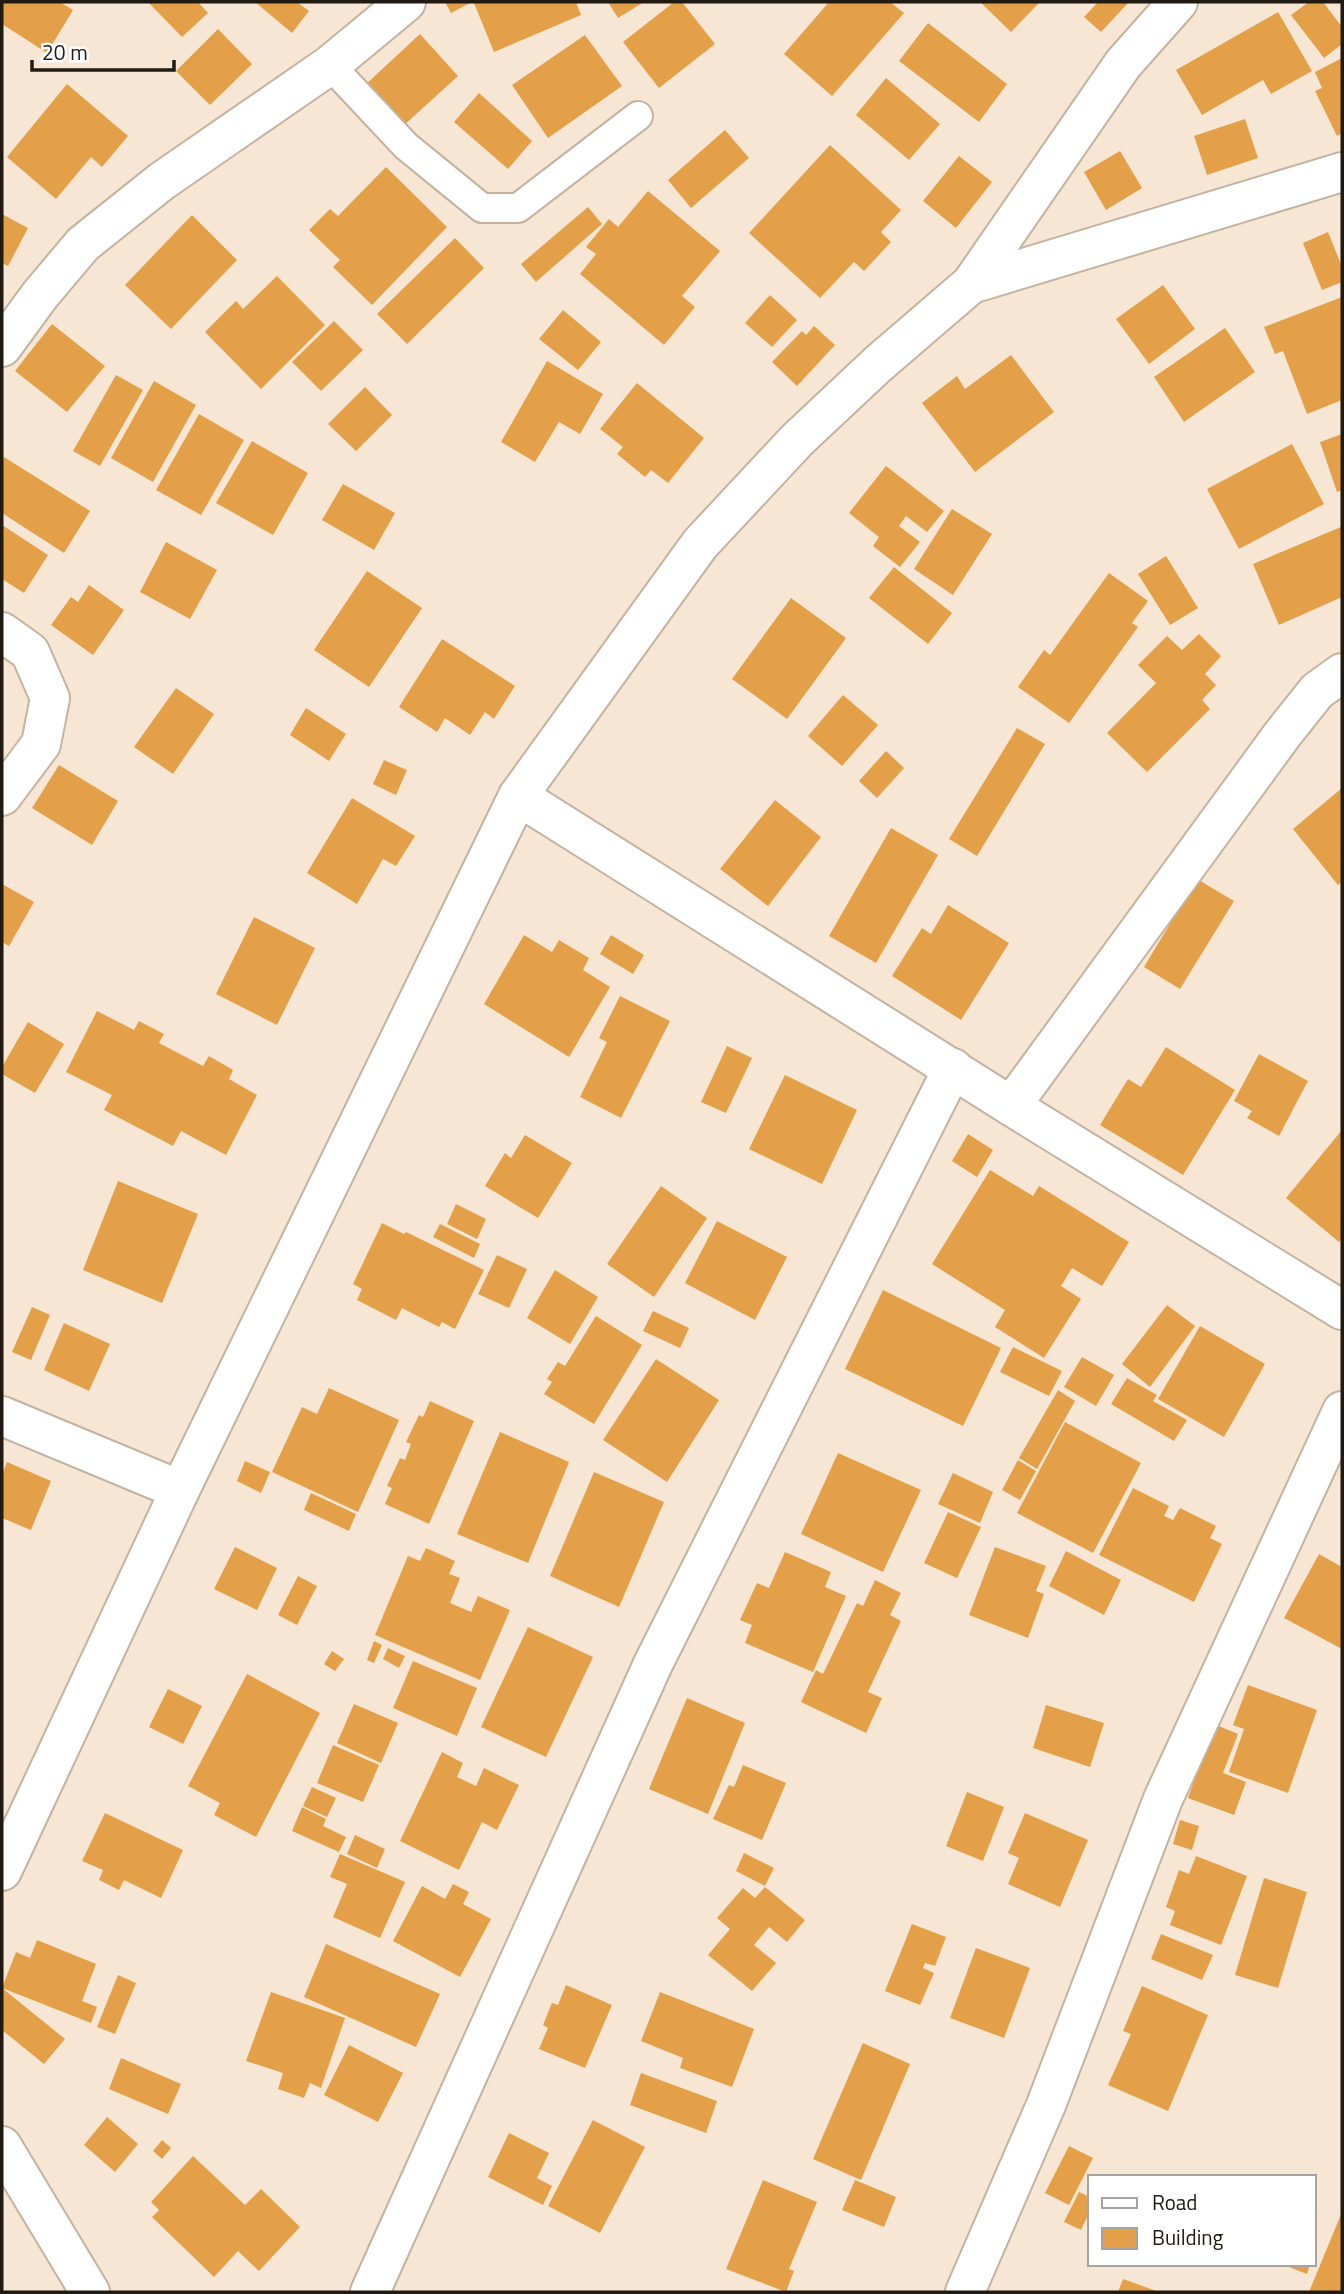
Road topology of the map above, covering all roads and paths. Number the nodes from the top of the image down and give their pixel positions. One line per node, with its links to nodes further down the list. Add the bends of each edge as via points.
1 (405, 2): 3 (street)
2 (1178, 2): 6 (street, via 1124,64)
3 (330, 65): 4 (lane, via 406,146 482,208 518,208); 7 (street, via 162,181 83,244)
4 (638, 116)
5 (1342, 172): 6 (street)
6 (971, 284): 11 (street, via 797,440 700,544)
7 (2, 347)
8 (2, 632): 10 (street, via 30,652 50,698 41,744)
9 (1342, 673): 13 (street, via 1317,691 1282,735)
10 (2, 796)
11 (518, 796): 12 (street); 17 (street)
12 (953, 1068): 13 (street); 21 (street, via 653,1664)
13 (1011, 1106): 14 (street)
14 (1342, 1310)
15 (1342, 1412): 22 (street, via 1163,1799 1046,2105)
16 (2, 1416): 17 (street)
17 (180, 1490): 18 (street)
18 (2, 1871)
19 (6, 2160): 20 (street)
20 (90, 2292)
21 (370, 2292)
22 (965, 2292)

